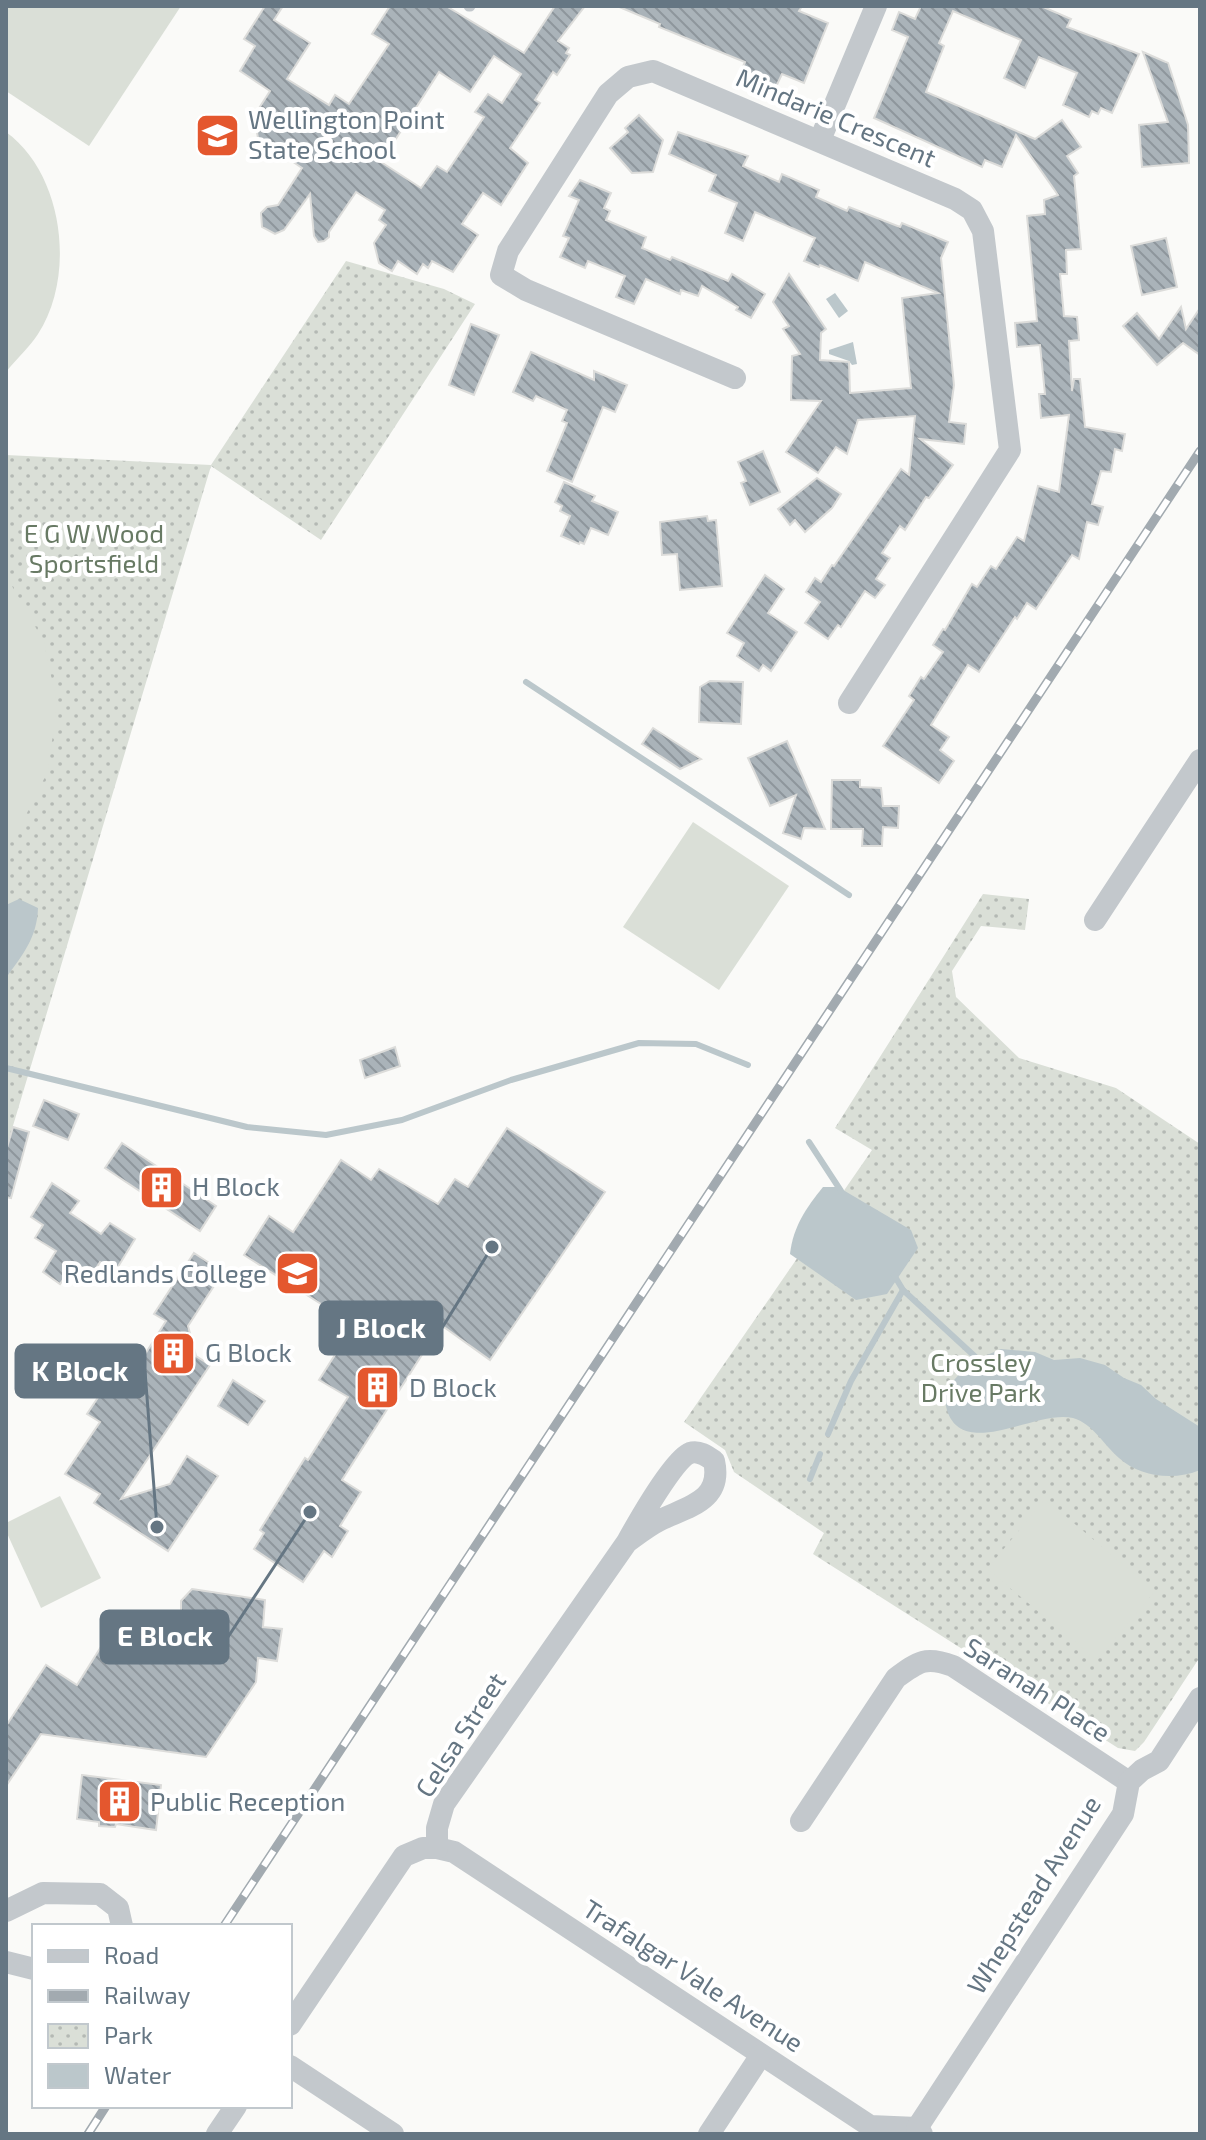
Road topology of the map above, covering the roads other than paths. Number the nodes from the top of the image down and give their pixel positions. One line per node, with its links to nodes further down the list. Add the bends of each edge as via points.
1 (876, 6): 2 (street)
2 (820, 140): 3 (street, Mindarie Crescent, via 653,71 628,77 608,94 508,251 501,275 526,290); 4 (street, Mindarie Crescent, via 972,210 983,231 1010,450)
3 (735, 378)
4 (849, 703)
5 (1200, 760): 6 (street)
6 (1095, 920)
7 (627, 1542): 11 (street, Celsa Street, via 444,1804)
8 (1200, 1698): 9 (street, Whepstead Avenue, via 1159,1761)
9 (1129, 1782): 10 (street, Saranah Place, via 953,1666 934,1659 916,1663 896,1678); 20 (street, Whepstead Avenue, via 1123,1814)
10 (801, 1821)
11 (437, 1848): 16 (street, via 404,1856); 17 (street, Trafalgar Vale Avenue, via 454,1852)
12 (6, 1911): 13 (street, via 43,1893 100,1894 118,1908)
13 (122, 1924)
14 (6, 1962): 15 (street)
15 (32, 1968)
16 (292, 2022)
17 (761, 2055): 20 (street, Trafalgar Vale Avenue, via 870,2126); 23 (street)
18 (292, 2067): 22 (street)
19 (235, 2108): 21 (street)
20 (920, 2131)
21 (217, 2134)
22 (393, 2134)
23 (709, 2134)

